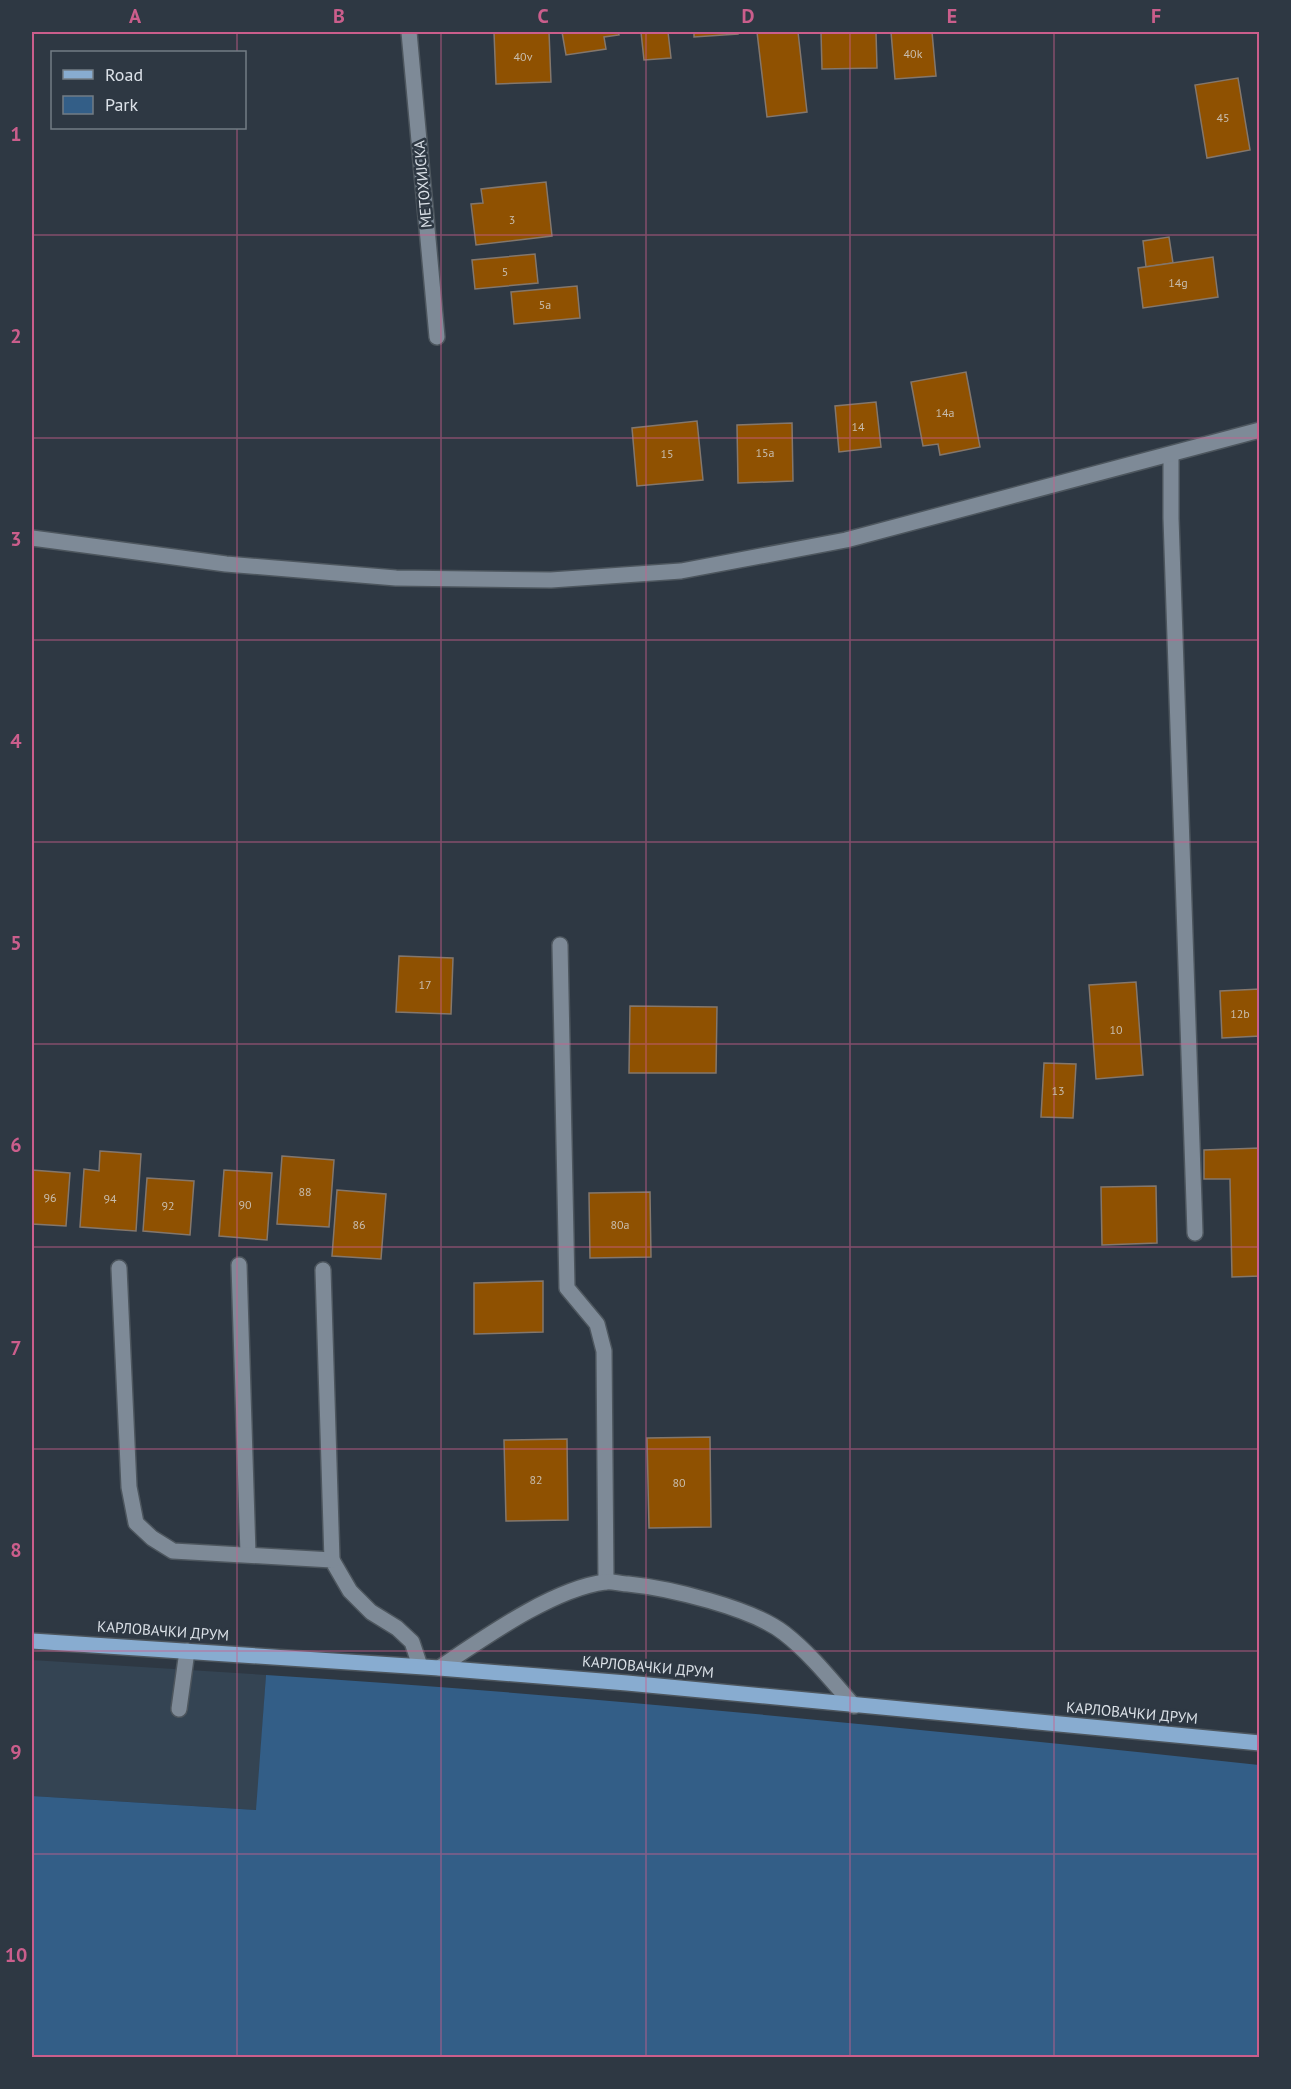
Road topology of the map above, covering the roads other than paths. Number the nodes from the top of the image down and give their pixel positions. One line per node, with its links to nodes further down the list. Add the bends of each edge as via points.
1 (409, 32): 2 (street, МЕТОХИЈСКА)
2 (437, 337)
3 (1260, 430): 4 (street)
4 (1171, 455): 5 (street, via 846,540 681,572 550,580 396,578 226,564); 7 (street)
5 (32, 538)
6 (560, 945): 13 (street, via 567,1288 597,1324 604,1351)
7 (1195, 1233)
8 (239, 1265): 11 (street)
9 (119, 1268): 11 (street, via 129,1487 136,1522 173,1551)
10 (323, 1270): 12 (street)
11 (248, 1554): 12 (street)
12 (332, 1560): 16 (street, via 350,1591 411,1642)
13 (606, 1582): 17 (street, via 530,1611); 18 (street, via 657,1587 762,1621 809,1655)
14 (32, 1641): 15 (main road, КАРЛОВАЧКИ ДРУМ)
15 (187, 1651): 16 (main road, КАРЛОВАЧКИ ДРУМ); 19 (street)
16 (420, 1666): 17 (main road, КАРЛОВАЧКИ ДРУМ)
17 (440, 1668): 18 (main road, КАРЛОВАЧКИ ДРУМ)
18 (854, 1706): 20 (main road, КАРЛОВАЧКИ ДРУМ)
19 (179, 1709)
20 (1260, 1743)

